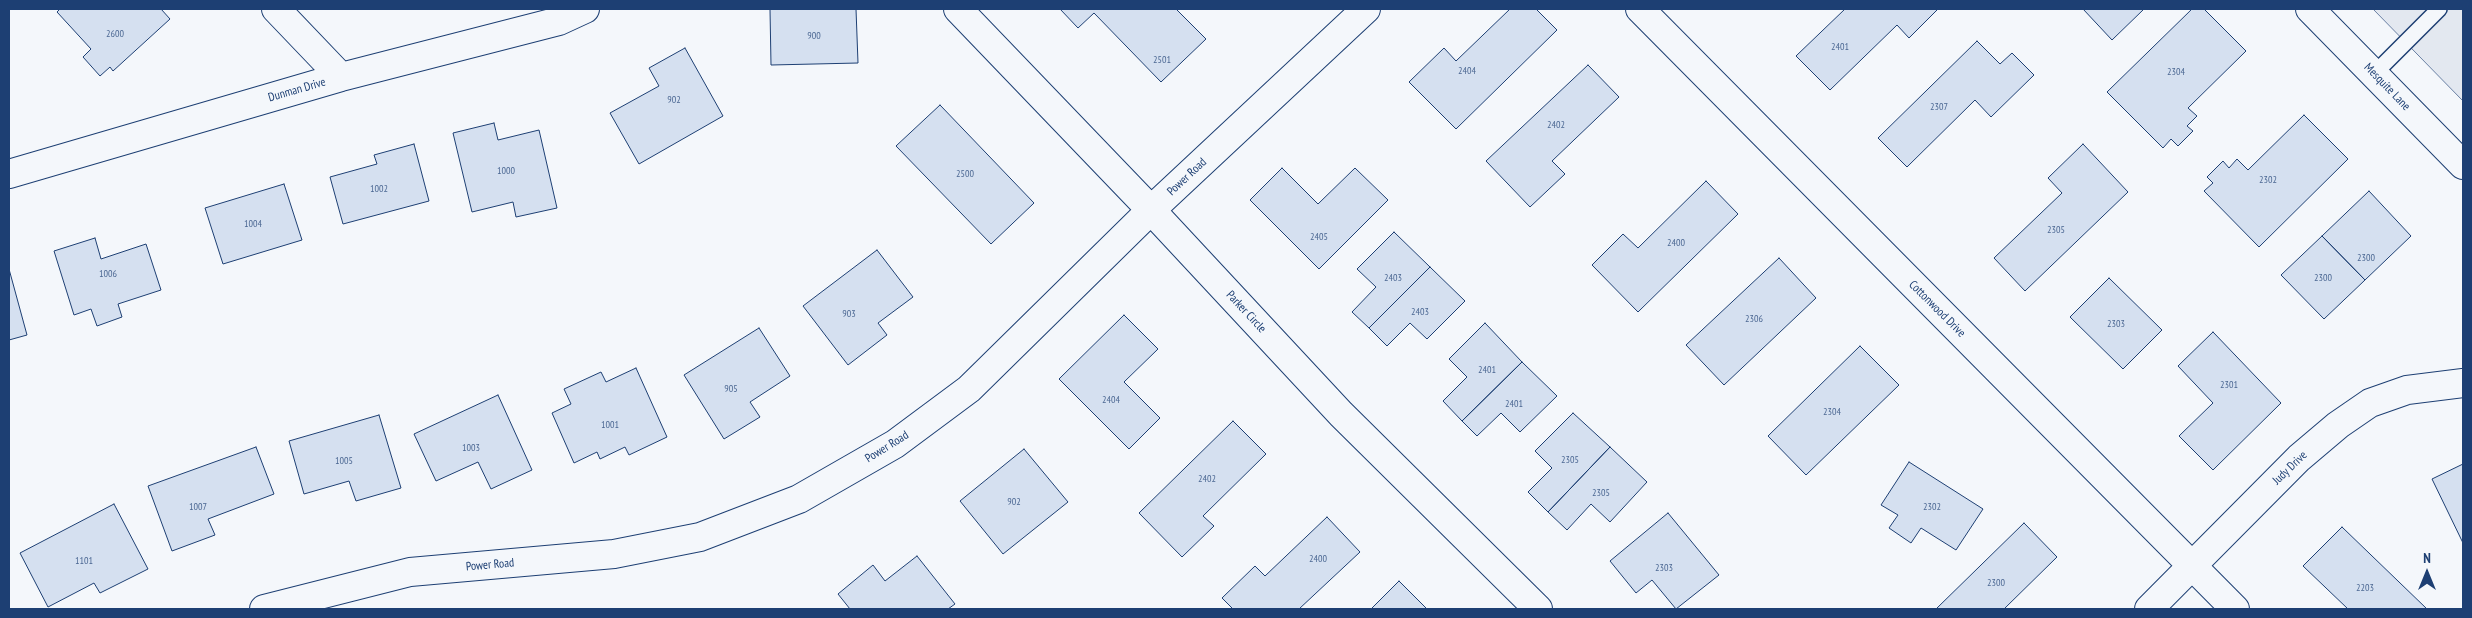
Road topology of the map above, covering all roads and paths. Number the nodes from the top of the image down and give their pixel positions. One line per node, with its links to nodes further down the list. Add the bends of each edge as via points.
1 (276, 9): 9 (street)
2 (585, 9): 9 (street, Dunman Drive, via 559,21)
3 (958, 9): 12 (street, Parker Circle)
4 (1366, 9): 12 (street, Power Road)
5 (1640, 9): 14 (street, Cottonwood Drive)
6 (2310, 9): 8 (street, Mesquite Lane)
7 (2439, 9): 8 (lane)
8 (2374, 74): 10 (street, Mesquite Lane)
9 (341, 77): 11 (street, Dunman Drive)
10 (2463, 166)
11 (9, 174)
12 (1151, 210): 15 (street, Power Road, via 969,389 895,444 799,499 700,536 614,554 410,572); 16 (street, Parker Circle, via 1341,414)
13 (2463, 383): 14 (street, Judy Drive, via 2407,390 2370,403 2299,458)
14 (2192, 566): 17 (street, Judy Drive); 18 (street, Cottonwood Drive)
15 (264, 609)
16 (1538, 609)
17 (2149, 609)
18 (2235, 609)

